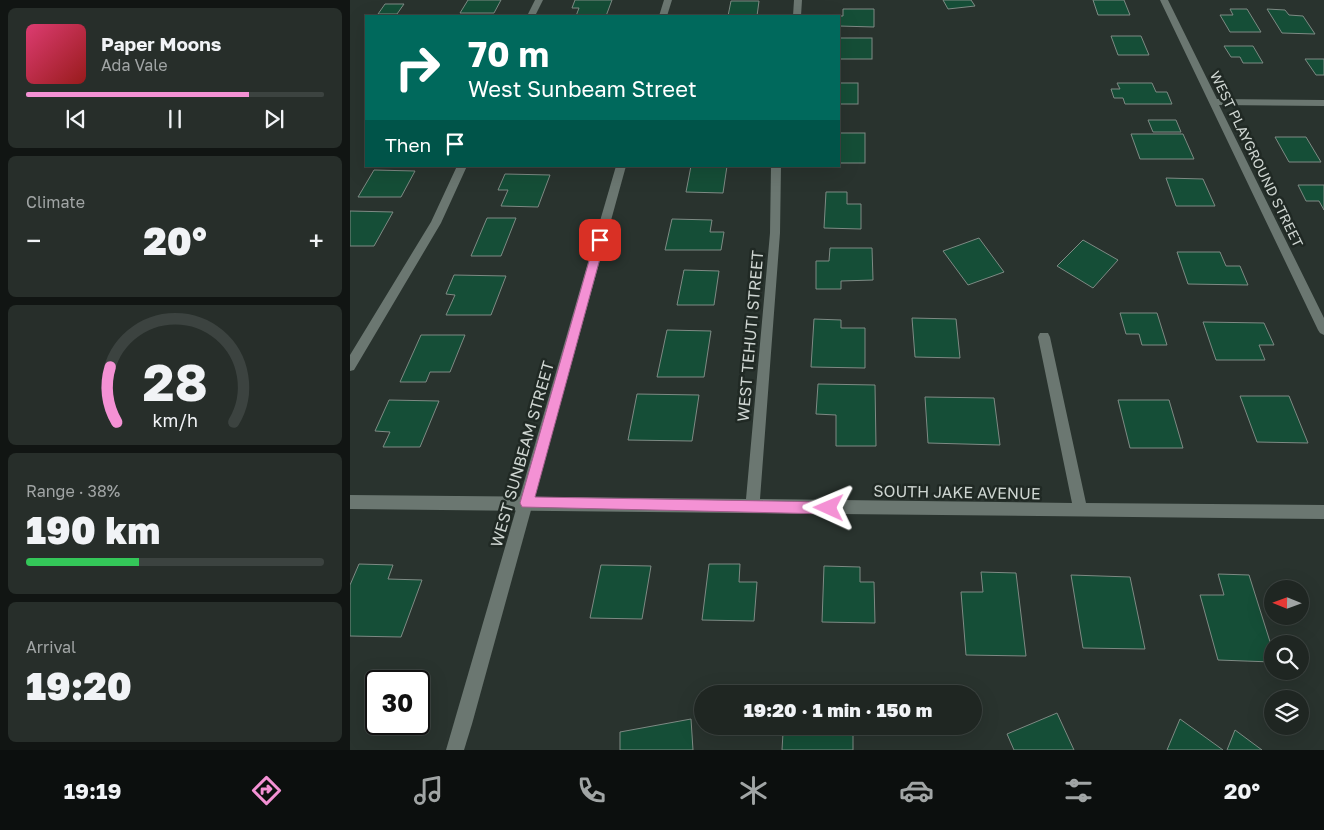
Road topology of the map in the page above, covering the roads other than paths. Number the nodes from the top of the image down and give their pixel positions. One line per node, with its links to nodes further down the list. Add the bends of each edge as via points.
1 (539, 0): 5 (street)
2 (668, 0): 6 (street)
3 (798, 0): 7 (street)
4 (1164, 0): 8 (street, WEST PLAYGROUND STREET)
5 (532, 15)
6 (663, 15)
7 (797, 15)
8 (1214, 102): 9 (street); 13 (street, WEST PLAYGROUND STREET)
9 (1324, 103)
10 (462, 167): 15 (street, via 436,223)
11 (621, 167): 17 (street, WEST SUNBEAM STREET)
12 (776, 167): 18 (street, WEST TEHUTI STREET, via 775,233)
13 (1324, 330)
14 (1044, 337): 19 (street)
15 (350, 366)
16 (350, 502): 17 (street, SOUTH JAKE AVENUE)
17 (526, 503): 18 (street, SOUTH JAKE AVENUE); 21 (street, WEST SUNBEAM STREET)
18 (752, 507): 19 (street, SOUTH JAKE AVENUE)
19 (1081, 510): 20 (street, SOUTH JAKE AVENUE)
20 (1324, 512)
21 (455, 750)

